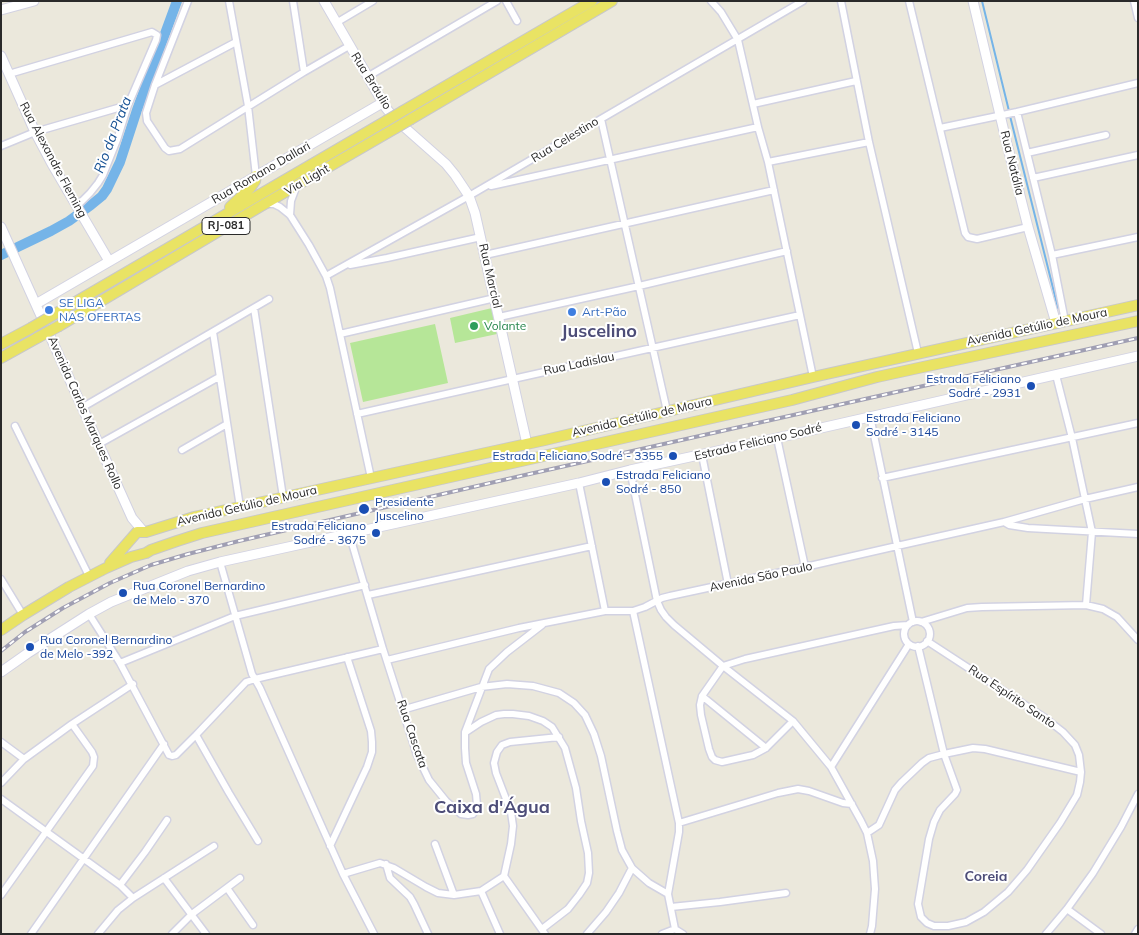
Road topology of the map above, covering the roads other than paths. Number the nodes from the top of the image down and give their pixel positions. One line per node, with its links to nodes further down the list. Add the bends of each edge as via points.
1 (34, 1): 17 (main road)
2 (188, 1): 30 (street)
3 (229, 1): 22 (street)
4 (293, 1): 25 (street)
5 (324, 1): 20 (main road, Rua Bráulio)
6 (374, 1): 20 (street)
7 (497, 1): 27 (street)
8 (506, 1): 19 (street)
9 (592, 1): 57 (main road, Via Light / RJ-081, bridge)
10 (612, 1): 50 (main road, Via Light / RJ-081, bridge)
11 (711, 1): 21 (street)
12 (803, 1): 21 (street, Rua Celestino)
13 (841, 1): 28 (street)
14 (909, 1): 39 (street)
15 (973, 1): 36 (main road, Rua Natália)
16 (1134, 1): 18 (street)
17 (1, 10)
18 (1138, 18)
19 (517, 21)
20 (336, 23): 23 (main road, Rua Bráulio)
21 (738, 40): 32 (street); 37 (street, Rua Celestino)
22 (236, 42): 30 (street); 34 (street)
23 (349, 46): 25 (street); 27 (main road, Rua Bráulio)
24 (1, 56): 26 (main road, Rua Alexandre Fleming)
25 (304, 72): 34 (street)
26 (9, 74): 33 (street, via 152,32 157,35 156,40); 40 (main road, Rua Alexandre Fleming)
27 (367, 77): 31 (main road, Rua Bráulio)
28 (856, 81): 32 (street); 42 (street)
29 (1138, 82): 35 (street)
30 (155, 85): 34 (street, via 147,121 169,151 180,149)
31 (382, 102): 48 (main road, Rua Romano Dallari); 53 (main road, Rua Bráulio, via 394,118 446,164)
32 (753, 104): 38 (street)
33 (128, 105): 40 (street); 55 (street, via 103,174)
34 (248, 106): 48 (street)
35 (1016, 112): 36 (street); 44 (street)
36 (1002, 115): 39 (street); 59 (main road, Rua Natália)
37 (601, 119): 46 (street); 51 (street, Rua Celestino)
38 (758, 127): 46 (street); 47 (street)
39 (940, 128): 59 (street, via 965,234 977,239)
40 (35, 132): 43 (street); 55 (main road, Rua Alexandre Fleming)
41 (1106, 135): 44 (street)
42 (869, 142): 47 (street); 87 (street)
43 (1, 146)
44 (1027, 154): 49 (street)
45 (1138, 156): 49 (street)
46 (610, 160): 51 (street); 58 (street)
47 (768, 162): 52 (street)
48 (256, 176): 57 (main road, via 248,191); 68 (main road, Rua Romano Dallari)
49 (1033, 178): 66 (street)
50 (298, 185): 54 (main road, Via Light / RJ-081); 56 (street, via 291,201)
51 (484, 188): 53 (street, Rua Celestino)
52 (774, 190): 58 (street); 64 (street)
53 (469, 196): 61 (main road, Rua Marcial); 63 (street, Rua Celestino)
54 (264, 204): 56 (street, via 278,205); 89 (main road, Via Light / RJ-081, bridge)
55 (78, 208): 68 (main road, Rua Alexandre Fleming)
56 (290, 215): 70 (street)
57 (213, 222): 84 (main road, Via Light / RJ-081, bridge)
58 (624, 223): 65 (street); 71 (street)
59 (1028, 226): 80 (main road, Rua Natália)
60 (1, 227): 74 (main road, Avenida Carlos Marques Rollo)
61 (481, 237): 65 (main road, Rua Marcial); 67 (street)
62 (1138, 237): 66 (street)
63 (381, 246): 67 (street); 69 (street, Rua Celestino)
64 (787, 251): 71 (street); 77 (street)
65 (485, 255): 72 (main road, Rua Marcial)
66 (1052, 255): 80 (street)
67 (387, 258): 69 (street)
68 (108, 261): 74 (main road, Rua Romano Dallari)
69 (345, 266): 70 (street, Rua Celestino)
70 (326, 276): 83 (street)
71 (639, 286): 78 (street); 86 (street)
72 (495, 298): 78 (main road, Rua Marcial); 83 (street)
73 (269, 300): 76 (street)
74 (36, 304): 96 (main road, Avenida Carlos Marques Rollo)
75 (1138, 305): 80 (main road, Avenida Getúlio de Moura)
76 (254, 308): 81 (street); 115 (street)
77 (800, 315): 86 (street, Rua Ladislau); 92 (street)
78 (499, 317): 93 (main road, Rua Marcial)
79 (1138, 321): 85 (main road, Avenida Getúlio de Moura)
80 (1060, 322): 82 (main road, Avenida Getúlio de Moura)
81 (212, 332): 91 (street); 96 (street)
82 (1010, 333): 85 (main road); 87 (main road, Avenida Getúlio de Moura)
83 (340, 334): 99 (street)
84 (1, 344)
85 (1013, 347): 95 (main road, Avenida Getúlio de Moura, via 877,377)
86 (652, 348): 93 (street, Rua Ladislau); 97 (street)
87 (918, 353): 92 (main road, Avenida Getúlio de Moura)
88 (1138, 356): 90 (main road, Estrada Feliciano Sodré)
89 (1, 358)
90 (1056, 375): 100 (main road, Estrada Feliciano Sodré); 105 (street)
91 (219, 377): 102 (street); 106 (street)
92 (813, 377): 94 (main road, Avenida Getúlio de Moura); 95 (main road, via 810,381 786,387 784,394)
93 (513, 379): 99 (street, Rua Ladislau); 107 (main road, Rua Marcial)
94 (747, 392): 97 (main road, Avenida Getúlio de Moura); 98 (main road, via 766,390 771,394 765,401)
95 (792, 400): 98 (main road, Avenida Getúlio de Moura)
96 (82, 407): 106 (main road, Avenida Carlos Marques Rollo)
97 (667, 411): 107 (main road, Avenida Getúlio de Moura)
98 (730, 413): 127 (main road, Avenida Getúlio de Moura, via 202,533)
99 (357, 414): 111 (street)
100 (870, 416): 104 (main road, Estrada Feliciano Sodré); 112 (street)
101 (1138, 423): 105 (street)
102 (227, 424): 108 (street); 117 (street)
103 (15, 426): 131 (street)
104 (777, 438): 109 (main road, Estrada Feliciano Sodré); 129 (street)
105 (1072, 438): 112 (street); 116 (street)
106 (99, 444): 118 (main road, Avenida Carlos Marques Rollo)
107 (527, 444): 111 (main road, Avenida Getúlio de Moura)
108 (182, 450)
109 (702, 455): 110 (main road, Estrada Feliciano Sodré); 133 (street)
110 (630, 470): 113 (main road, Estrada Feliciano Sodré); 136 (street)
111 (371, 478): 115 (main road, Avenida Getúlio de Moura)
112 (882, 478): 126 (street)
113 (579, 483): 122 (main road, Estrada Feliciano Sodré); 125 (street)
114 (1138, 487): 116 (street)
115 (283, 497): 117 (main road, Avenida Getúlio de Moura)
116 (1085, 499): 119 (street); 121 (street)
117 (240, 506): 120 (main road, Avenida Getúlio de Moura)
118 (132, 518): 120 (main road, Avenida Carlos Marques Rollo); 124 (main road, Avenida Carlos Marques Rollo)
119 (1004, 522): 121 (street, Avenida São Paulo, via 1022,528); 126 (street, Avenida São Paulo)
120 (145, 532): 124 (main road, via 137,532); 127 (main road, via 154,540 154,546)
121 (1092, 532): 123 (street, Avenida São Paulo); 137 (street)
122 (349, 533): 128 (main road, Estrada Feliciano Sodré); 134 (street, Rua Cascata)
123 (1138, 534)
124 (132, 537): 127 (main road, via 131,544 136,552); 130 (main road, Avenida Getúlio de Moura)
125 (592, 546): 135 (street); 138 (street)
126 (897, 546): 129 (street, Avenida São Paulo); 144 (street)
127 (146, 552): 130 (main road, Avenida Getúlio de Moura)
128 (220, 562): 140 (main road, Estrada Feliciano Sodré, via 146,587); 142 (street)
129 (805, 567): 133 (street, Avenida São Paulo)
130 (106, 568): 131 (main road, Avenida Getúlio de Moura)
131 (89, 576): 141 (main road, Avenida Getúlio de Moura)
132 (1, 579): 141 (street)
133 (728, 584): 136 (street, Avenida São Paulo)
134 (365, 585): 135 (street, Rua Cascata); 142 (street)
135 (368, 595): 151 (street, Rua Cascata)
136 (657, 601): 139 (street, Avenida São Paulo); 155 (street, via 666,617)
137 (1086, 605): 143 (street, via 967,608); 147 (street, via 1117,617)
138 (606, 611): 139 (street, Avenida São Paulo); 145 (street, Avenida São Paulo)
139 (633, 611): 179 (street)
140 (90, 614): 154 (street); 156 (main road, Estrada Feliciano Sodré)
141 (22, 615): 146 (main road, Avenida Getúlio de Moura)
142 (235, 616): 154 (street); 157 (street)
143 (921, 622): 144 (street); 148 (street, via 929,630)
144 (910, 623): 149 (street, via 905,629); 155 (street, via 745,658)
145 (543, 624): 153 (street, Avenida São Paulo); 159 (street, Rua Cascata, via 495,662)
146 (1, 630)
147 (1138, 640)
148 (927, 641): 150 (street); 173 (street, Rua Espírito Santo, via 1063,732 1075,745)
149 (909, 644): 150 (street); 172 (street)
150 (918, 646): 170 (street)
151 (383, 649): 152 (street); 153 (street, Rua Cascata)
152 (347, 657): 157 (street); 185 (street, via 371,731 372,752)
153 (387, 660): 161 (street, Rua Cascata)
154 (120, 662): 158 (street)
155 (723, 666): 160 (street); 162 (street)
156 (1, 672)
157 (255, 679): 165 (street, via 242,685); 185 (street)
158 (133, 684): 163 (street); 168 (street)
159 (481, 687): 161 (street); 164 (street, Rua Cascata); 188 (street, via 534,686 559,693 585,715 601,756 622,850)
160 (702, 696): 169 (street); 169 (street, via 701,715 715,760 722,762)
161 (402, 710): 164 (street, Rua Cascata, via 416,755 429,780 446,801 461,814 468,815 473,814 477,805 466,763)
162 (793, 721): 169 (street); 172 (street)
163 (72, 724): 171 (street); 180 (street, via 92,752 94,762)
164 (466, 732): 166 (street, via 496,715 513,714 543,721)
165 (196, 735): 168 (street, via 172,756); 182 (street)
166 (559, 738): 190 (street, via 510,742 497,752 496,773 512,812 513,826); 207 (street, via 576,788 589,873 579,896)
167 (1, 742): 171 (street)
168 (164, 744): 186 (street)
169 (766, 748)
170 (944, 754): 173 (street, via 985,748); 173 (street, Rua Espírito Santo, via 956,790 940,810 928,839 918,904 921,917 934,926 966,922 1008,892 1060,823 1076,795); 181 (street, via 929,758 901,783 879,825)
171 (24, 759): 174 (street)
172 (831, 767): 177 (street)
173 (1080, 772)
174 (1, 783)
175 (1138, 794): 202 (street, via 1093,873)
176 (1, 798): 180 (street)
177 (852, 804): 179 (street, via 798,790); 181 (street)
178 (167, 820): 193 (street)
179 (679, 823): 197 (street)
180 (46, 832): 186 (street); 198 (street)
181 (867, 833): 218 (street, via 874,889)
182 (258, 841)
183 (436, 844): 199 (street)
184 (214, 846): 191 (street)
185 (330, 846): 189 (street)
186 (84, 858): 193 (street); 208 (street)
187 (386, 864): 189 (street); 199 (street, via 438,893); 213 (street, via 390,878 410,897)
188 (632, 868): 197 (street); 215 (street, via 619,893)
189 (343, 874): 212 (street)
190 (504, 876): 195 (street); 207 (street)
191 (164, 878): 200 (street); 203 (street)
192 (240, 878): 194 (street)
193 (120, 886): 200 (street)
194 (227, 888): 203 (street); 204 (street)
195 (481, 891): 199 (street); 214 (street)
196 (786, 893): 201 (street)
197 (668, 894): 201 (street)
198 (1, 895)
199 (454, 895)
200 (133, 898): 209 (street, via 107,921)
201 (671, 907): 205 (street)
202 (1067, 909): 219 (street); 220 (street)
203 (192, 914): 210 (street); 211 (street)
204 (253, 924)
205 (675, 929): 216 (street); 217 (street)
206 (1138, 929): 221 (street)
207 (543, 931)
208 (31, 934)
209 (98, 934)
210 (172, 934)
211 (206, 934)
212 (374, 934)
213 (428, 934)
214 (500, 934)
215 (587, 934)
216 (662, 934)
217 (683, 934)
218 (870, 934)
219 (1046, 934)
220 (1101, 934)
221 (1135, 934)

